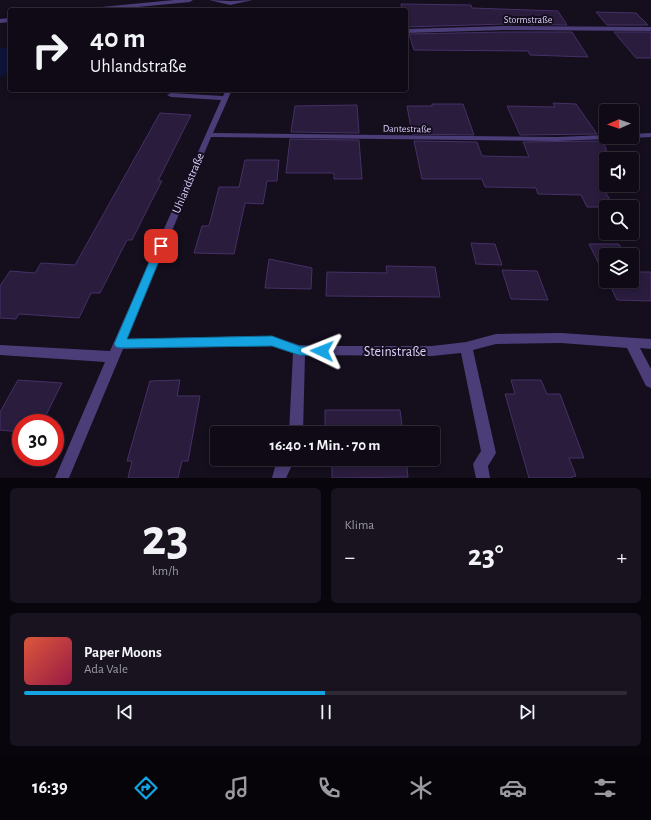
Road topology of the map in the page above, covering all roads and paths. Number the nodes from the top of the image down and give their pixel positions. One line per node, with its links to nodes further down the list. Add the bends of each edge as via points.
1 (166, 0): 5 (street)
2 (190, 0): 5 (street)
3 (212, 0): 4 (street, via 240,5)
4 (250, 0)
5 (144, 4): 6 (street)
6 (109, 8)
7 (651, 29): 8 (street, Stormstraße, via 512,28)
8 (408, 31)
9 (227, 94): 10 (street, Uhlandstraße); 11 (street, Uhlandstraße)
10 (171, 95)
11 (208, 135): 14 (street, Dantestraße, via 550,139); 16 (street, Uhlandstraße)
12 (651, 135): 13 (street)
13 (639, 136)
14 (599, 137)
15 (630, 342): 17 (street, Steinstraße); 18 (street, Steinstraße, via 561,338 496,340); 22 (street)
16 (120, 344): 20 (street, Steinstraße, via 272,341); 21 (street, Uhlandstraße)
17 (651, 344)
18 (466, 347): 20 (street, Steinstraße, via 432,352); 27 (street, via 490,453 480,464)
19 (0, 350): 21 (street)
20 (299, 350): 23 (street)
21 (114, 357): 25 (street, Uhlandstraße)
22 (651, 382)
23 (296, 426)
24 (284, 466): 26 (street)
25 (62, 478)
26 (279, 478)
27 (483, 478)

